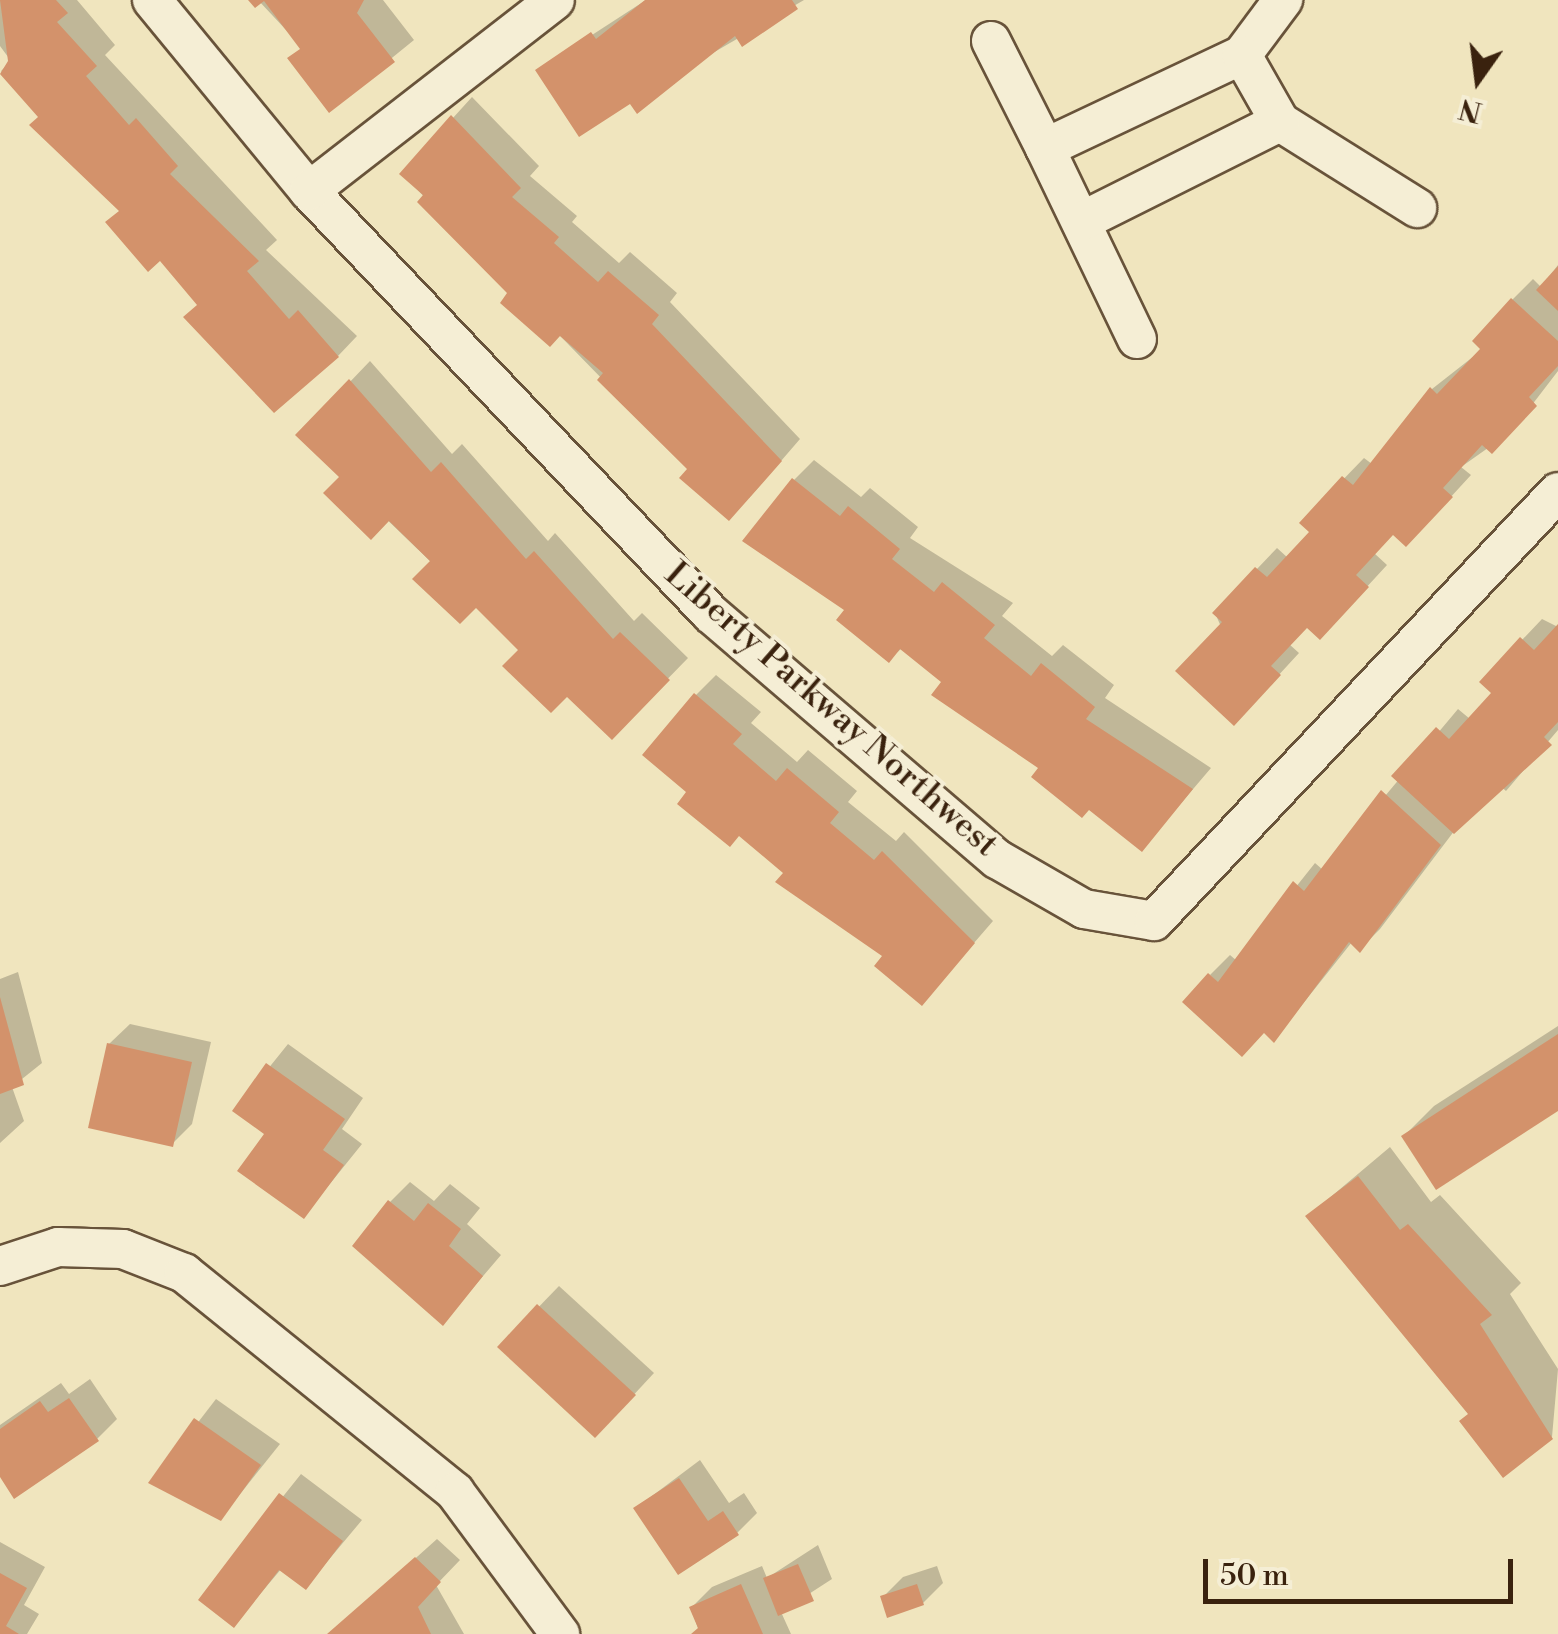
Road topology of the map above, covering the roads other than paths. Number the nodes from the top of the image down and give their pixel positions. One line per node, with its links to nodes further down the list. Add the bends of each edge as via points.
1 (152, 0): 8 (street, Liberty Parkway Northwest)
2 (555, 0): 8 (street)
3 (1283, 0): 5 (street)
4 (990, 41): 7 (street)
5 (1242, 55): 6 (street); 7 (street)
6 (1280, 122): 9 (street); 10 (street)
7 (1044, 148): 10 (street)
8 (309, 191): 12 (street, Liberty Parkway Northwest, via 711,614 997,859 1084,909 1154,920)
9 (1417, 208)
10 (1084, 220): 11 (street)
11 (1137, 339)
12 (1558, 492)
13 (0, 1266): 14 (street, via 58,1247 124,1249 184,1274 456,1492)
14 (560, 1634)

